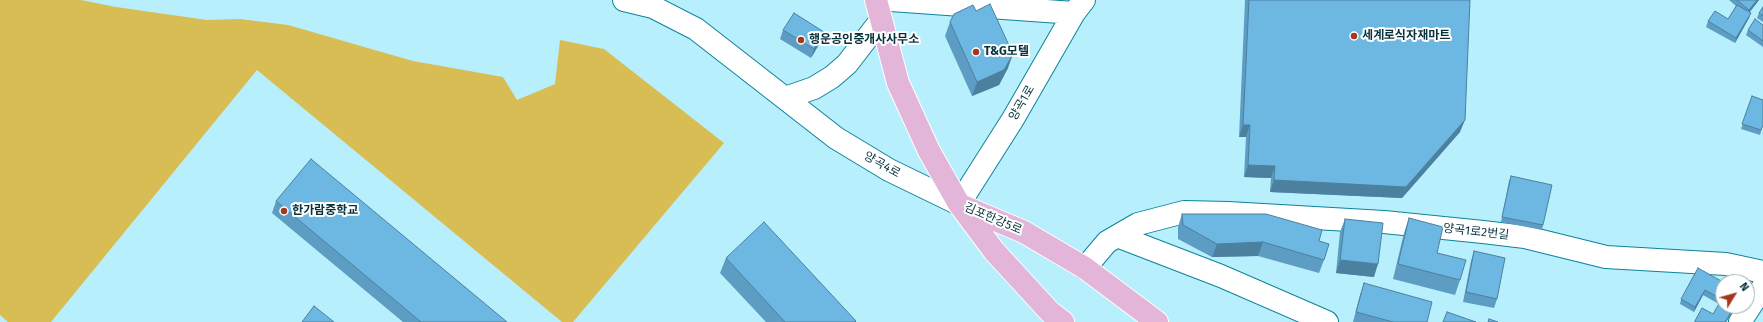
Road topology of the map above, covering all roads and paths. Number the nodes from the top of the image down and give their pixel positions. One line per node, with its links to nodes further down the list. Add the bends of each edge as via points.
1 (624, 0): 5 (street, 양곡4로, via 653,7 696,29)
2 (891, 0): 3 (street)
3 (1079, 6): 6 (street, 양곡1로, via 1013,119)
4 (878, 10): 5 (street, via 847,64 814,88); 6 (main road, via 898,83 914,121)
5 (785, 98): 6 (street, 양곡4로, via 842,142 889,170)
6 (959, 204): 8 (main road, 김포한강5로, via 1024,232); 11 (main road, 김포한강5로, via 994,251 1050,312)
7 (1117, 236): 8 (street, 양곡1로2번길, via 1107,242); 9 (street, 양곡1로2번길, via 1138,224 1184,212 1300,216 1525,237 1606,257 1726,264); 13 (street, via 1221,276)
8 (1085, 268): 12 (main road, 김포한강5로)
9 (1763, 272)
10 (1763, 287): 14 (street)
11 (1063, 322)
12 (1158, 322)
13 (1327, 322)
14 (1740, 322)

